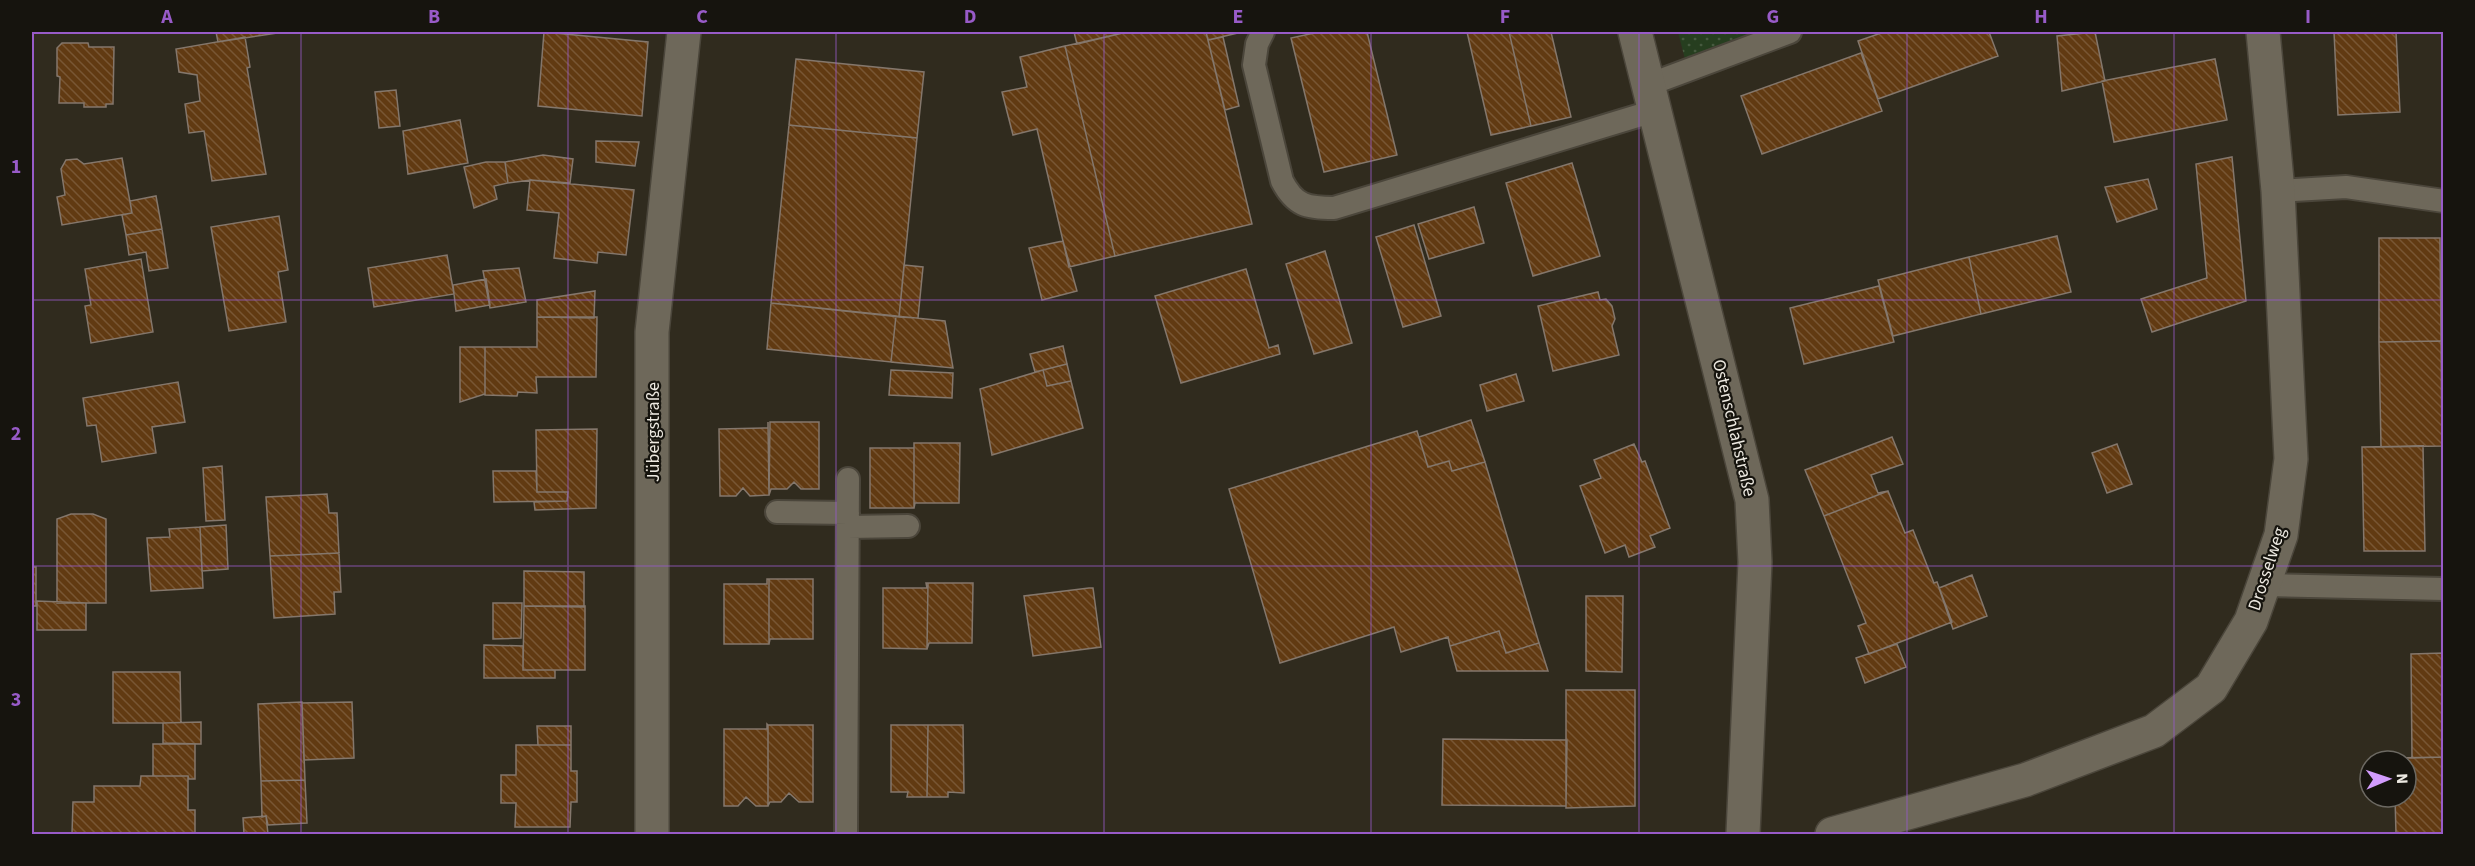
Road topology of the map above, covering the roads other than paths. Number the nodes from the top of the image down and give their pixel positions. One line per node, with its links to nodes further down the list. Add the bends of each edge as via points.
1 (684, 32): 15 (street, Jübergstraße, via 652,332)
2 (1263, 32): 6 (lane, via 1254,65 1282,181 1289,195 1311,208 1334,208)
3 (1635, 32): 6 (street, Ostenschlahstraße)
4 (1790, 32): 6 (lane)
5 (2263, 32): 7 (street, Drosselweg)
6 (1651, 98): 17 (street, Ostenschlahstraße, via 1752,500 1755,562)
7 (2278, 191): 8 (lane, via 2346,187); 13 (street, Drosselweg, via 2291,459 2281,535)
8 (2444, 201)
9 (848, 479): 11 (lane)
10 (777, 512): 11 (lane)
11 (848, 520): 12 (lane); 16 (lane)
12 (908, 526)
13 (2264, 585): 14 (lane); 18 (street, Drosselweg, via 2251,621 2211,687 2154,731 2025,780)
14 (2444, 589)
15 (652, 834)
16 (846, 834)
17 (1743, 834)
18 (1832, 834)

